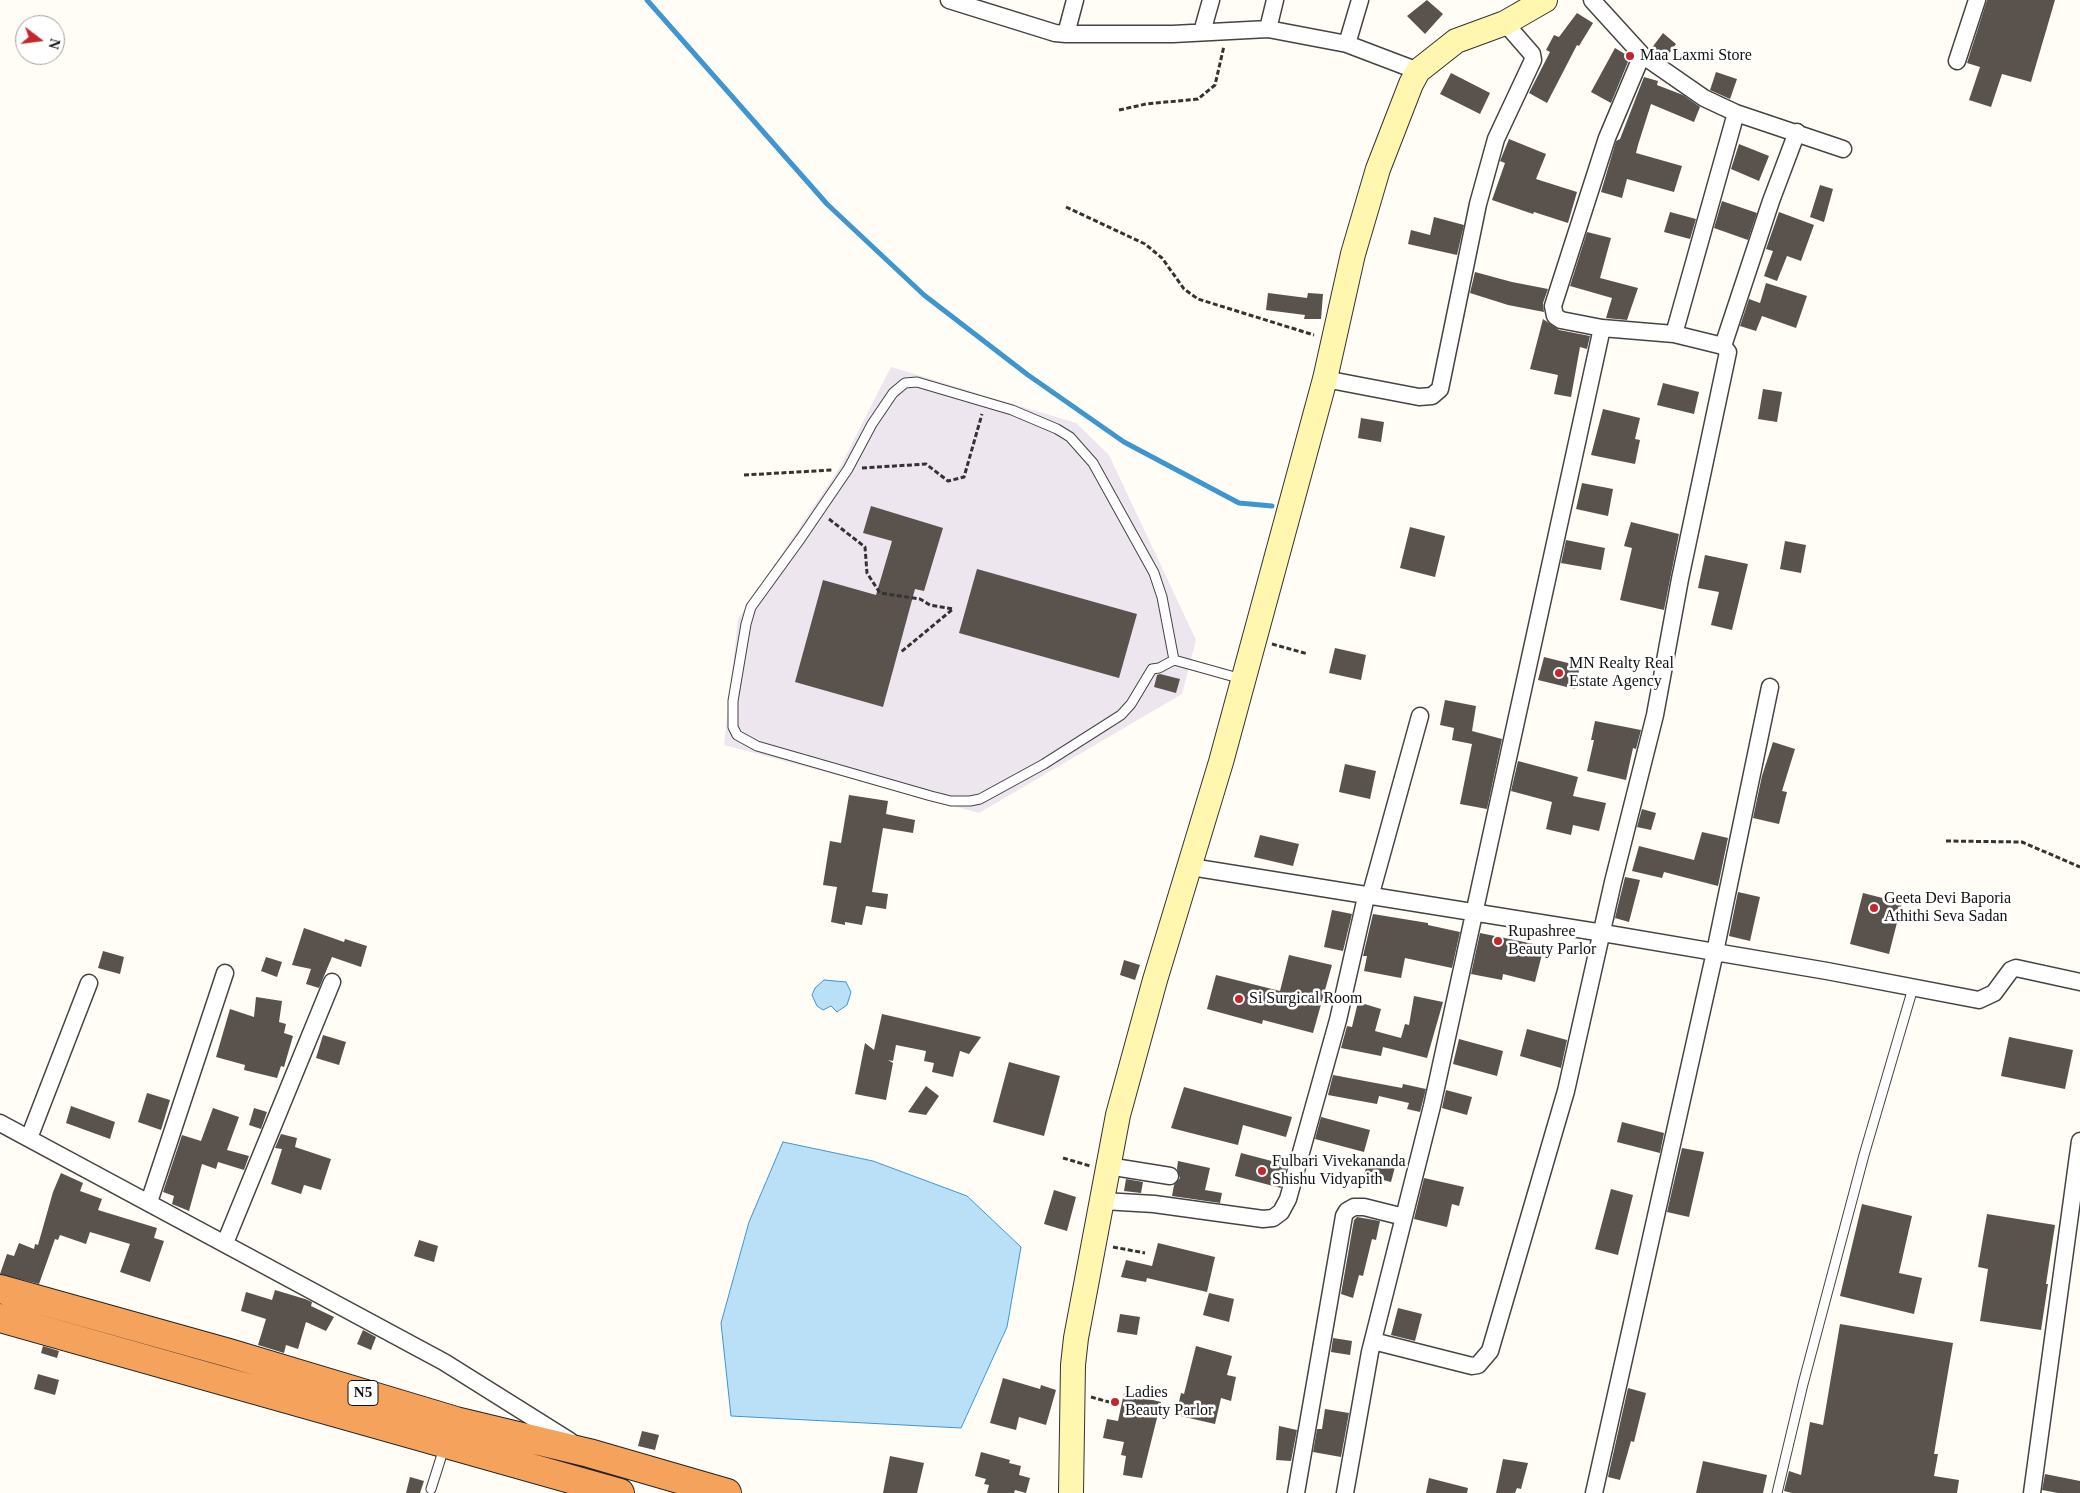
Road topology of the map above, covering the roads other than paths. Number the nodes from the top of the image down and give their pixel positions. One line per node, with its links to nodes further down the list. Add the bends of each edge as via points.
1 (949, 0): 9 (street)
2 (1075, 0): 13 (street)
3 (1211, 0): 12 (street)
4 (1275, 0): 11 (street)
5 (1360, 0): 14 (street)
6 (1545, 0): 10 (main road)
7 (1592, 0): 15 (street)
8 (1977, 0): 16 (street)
9 (976, 4): 13 (street)
10 (1506, 23): 17 (main road, via 1456,41); 24 (street, via 1532,54 1533,60 1496,139 1440,389 1432,396 1419,397)
11 (1268, 29): 12 (street); 14 (street)
12 (1202, 32): 13 (street)
13 (1066, 34)
14 (1347, 44): 17 (street)
15 (1642, 55): 18 (street, via 1704,98); 21 (street, via 1607,138 1553,306 1555,316 1561,320)
16 (1957, 61)
17 (1418, 71): 24 (main road, via 1378,169 1353,254)
18 (1736, 112): 19 (street); 22 (street)
19 (1797, 132): 20 (street); 23 (street)
20 (1843, 149)
21 (1602, 328): 22 (street); 31 (street)
22 (1674, 334): 23 (street)
23 (1723, 346): 32 (street, via 1728,356 1680,579 1655,715)
24 (1325, 379): 26 (main road)
25 (1174, 660): 25 (lane, via 1154,573 1093,463 1078,444 1057,429 986,402 917,382 906,383 899,387 872,424 848,469 755,600 748,614 733,727 745,741 931,796 970,802 1044,764 1121,715 1132,704 1152,669); 26 (lane)
26 (1243, 680): 29 (main road)
27 (1770, 687): 33 (street)
28 (1420, 716): 30 (street)
29 (1191, 867): 30 (street); 42 (main road, via 1118,1114)
30 (1368, 897): 31 (street); 44 (street, via 1338,1020 1288,1199 1281,1212 1273,1218 1263,1219 1154,1204)
31 (1472, 913): 32 (street); 46 (street, via 1432,1106)
32 (1602, 933): 33 (street); 50 (street, via 1566,1091 1490,1351 1472,1366)
33 (1715, 952): 38 (street); 59 (street, via 1648,1240)
34 (225, 973): 45 (street)
35 (332, 982): 47 (street)
36 (2080, 982): 38 (street, via 2016,968 2010,970 1994,993 1979,1000)
37 (89, 983): 40 (street)
38 (1912, 988): 60 (lane, via 1864,1155)
39 (0, 1123): 40 (street)
40 (29, 1138): 45 (street)
41 (2080, 1141): 61 (street)
42 (1108, 1168): 43 (street); 44 (main road)
43 (1170, 1176)
44 (1103, 1201): 56 (main road, via 1080,1309 1073,1365)
45 (149, 1202): 47 (street)
46 (1404, 1217): 50 (street); 57 (street, via 1364,1207 1354,1207 1344,1216)
47 (225, 1243): 52 (street, via 444,1362)
48 (0, 1289): 52 (highway, N5, via 456,1421)
49 (0, 1318): 51 (highway, N5)
50 (1373, 1341): 58 (street)
51 (446, 1445): 53 (lane); 54 (highway, N5)
52 (589, 1453): 55 (highway, N5)
53 (431, 1489)
54 (620, 1493)
55 (727, 1493)
56 (1072, 1493)
57 (1296, 1493)
58 (1345, 1493)
59 (1594, 1493)
60 (1777, 1493)
61 (2032, 1493)

